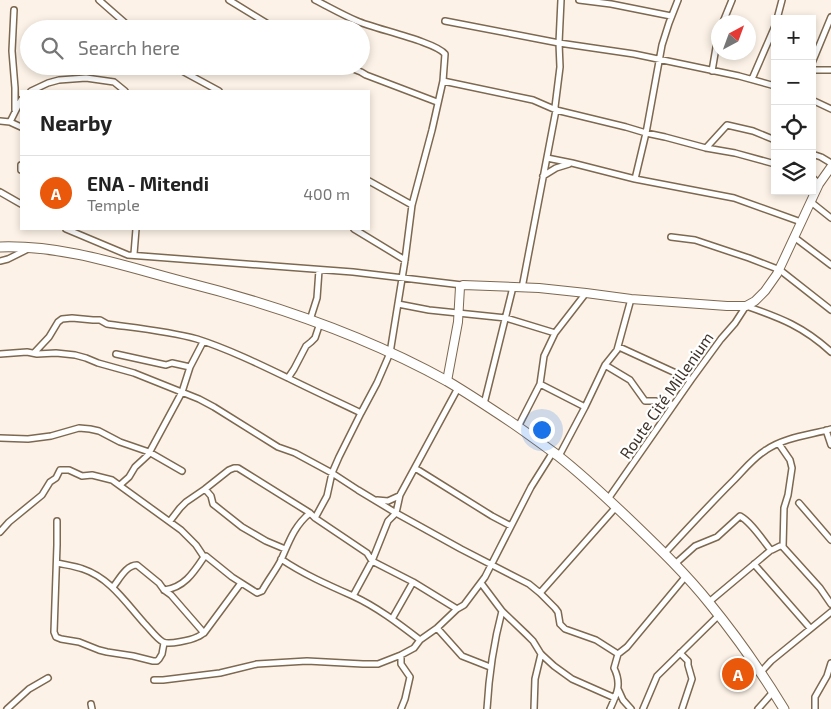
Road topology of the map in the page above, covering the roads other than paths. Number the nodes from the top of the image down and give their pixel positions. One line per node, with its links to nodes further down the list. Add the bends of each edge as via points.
1 (99, 0): 14 (street)
2 (229, 0): 15 (street)
3 (315, 0): 16 (street)
4 (561, 0): 20 (street)
5 (580, 0): 12 (street)
6 (678, 0): 12 (street)
7 (732, 0): 10 (street)
8 (782, 0): 11 (street)
9 (14, 10): 39 (street)
10 (726, 15)
11 (778, 15)
12 (671, 16): 21 (street)
13 (831, 17): 23 (street)
14 (122, 20)
15 (261, 20)
16 (356, 20)
17 (445, 21): 20 (street)
18 (370, 25): 30 (street, via 442,50 445,54)
19 (771, 35): 29 (street)
20 (560, 43): 21 (street); 40 (street)
21 (660, 59): 24 (street); 44 (street)
22 (714, 60): 24 (street)
23 (813, 60)
24 (712, 70): 29 (street)
25 (816, 70): 26 (street)
26 (831, 70)
27 (190, 75): 34 (street)
28 (366, 75): 36 (street)
29 (752, 79): 31 (street)
30 (443, 81): 36 (street); 40 (street, via 533,100)
31 (771, 85)
32 (33, 90): 33 (street, via 48,83 86,78 114,82)
33 (124, 90)
34 (217, 90)
35 (20, 102): 39 (street)
36 (437, 102): 60 (street)
37 (816, 102): 38 (street)
38 (831, 109)
39 (15, 110): 42 (street)
40 (556, 110): 44 (street); 48 (street)
41 (0, 121): 42 (street)
42 (10, 122): 43 (street)
43 (20, 127)
44 (646, 133): 46 (street); 53 (street)
45 (771, 138): 46 (street, via 727,125)
46 (706, 148): 50 (street)
47 (816, 155): 51 (street)
48 (546, 158): 49 (street); 52 (street)
49 (572, 163): 52 (street); 53 (street)
50 (771, 163)
51 (830, 168): 56 (street)
52 (543, 176): 81 (street)
53 (635, 178): 62 (street, via 734,198)
54 (816, 181): 56 (street)
55 (370, 182): 60 (street)
56 (819, 184): 58 (street)
57 (0, 192): 59 (street)
58 (811, 202): 61 (street); 62 (street)
59 (20, 203)
60 (412, 205): 72 (street)
61 (831, 218)
62 (802, 222): 67 (street)
63 (68, 230): 71 (street)
64 (136, 230): 70 (street)
65 (356, 230): 72 (street)
66 (671, 237): 77 (street, via 695,240)
67 (794, 238): 75 (street); 77 (street)
68 (0, 247): 69 (highway)
69 (30, 248): 73 (street); 74 (highway)
70 (134, 254): 71 (street); 76 (street)
71 (128, 255): 74 (street)
72 (405, 260): 78 (street)
73 (0, 262)
74 (124, 264): 89 (highway)
75 (831, 265)
76 (319, 270): 78 (street); 89 (street)
77 (780, 270): 85 (street, via 765,291); 86 (street)
78 (402, 279): 79 (street); 84 (street)
79 (462, 285): 80 (street); 87 (street)
80 (513, 287): 81 (street); 88 (street)
81 (522, 288): 82 (street)
82 (586, 293): 83 (street); 91 (street)
83 (631, 299): 85 (street); 93 (street)
84 (398, 304): 87 (street); 96 (street)
85 (746, 306): 94 (street, via 794,324); 102 (street, Route Cité Millenium)
86 (831, 310)
87 (458, 312): 88 (street); 103 (street)
88 (506, 318): 91 (street); 107 (street)
89 (310, 320): 90 (highway)
90 (320, 323): 96 (highway); 101 (street, via 315,338 306,346)
91 (555, 333): 104 (street, via 544,356)
92 (203, 342): 95 (street, via 100,320 66,318 60,320); 100 (street); 101 (street)
93 (619, 347): 99 (street); 102 (street)
94 (831, 352)
95 (34, 353): 97 (street); 106 (street, via 75,355)
96 (390, 353): 103 (highway); 110 (street)
97 (0, 354)
98 (116, 354): 100 (street)
99 (606, 365): 108 (street, via 630,380 645,402); 109 (street)
100 (190, 367): 106 (street)
101 (288, 378): 110 (street)
102 (691, 380): 108 (street, Route Cité Millenium)
103 (447, 381): 105 (highway)
104 (540, 384): 109 (street); 111 (street)
105 (458, 388): 107 (highway); 118 (street)
106 (182, 392): 116 (street); 120 (street, via 214,407 278,447)
107 (484, 404): 111 (highway)
108 (674, 404): 125 (street, Route Cité Millenium)
109 (585, 407): 117 (street)
110 (360, 413): 120 (street)
111 (518, 427): 117 (highway)
112 (828, 429): 114 (street); 115 (street)
113 (0, 438): 116 (street, via 28,439 84,428 100,431)
114 (779, 444): 137 (street, via 792,468 784,508); 140 (street, via 766,450 747,467)
115 (831, 445)
116 (149, 452): 119 (street); 121 (street)
117 (556, 454): 125 (highway); 134 (street, via 531,487)
118 (415, 468): 123 (street); 134 (street)
119 (182, 471)
120 (332, 473): 124 (street); 130 (street, via 327,496)
121 (120, 485): 132 (street); 133 (street, via 107,478 60,470 42,495)
122 (206, 489): 128 (street, via 229,470 238,468); 132 (street, via 186,502); 138 (street, via 212,503 242,527)
123 (400, 495): 124 (street, via 388,501); 129 (street)
124 (373, 499): 129 (street)
125 (608, 499): 127 (highway)
126 (799, 503): 136 (street)
127 (616, 507): 140 (highway); 154 (street)
128 (310, 513): 130 (street); 138 (street, via 298,524)
129 (396, 513): 143 (street, via 388,521); 147 (street)
130 (315, 518): 143 (street, via 367,553)
131 (57, 521): 144 (street)
132 (170, 521): 141 (street, via 188,536)
133 (2, 526): 135 (street)
134 (511, 526): 147 (street)
135 (0, 532)
136 (831, 540)
137 (783, 546): 139 (street); 157 (street)
138 (285, 549): 142 (street)
139 (771, 550): 145 (street, via 740,516 717,537 695,546); 146 (street)
140 (664, 554): 145 (highway)
141 (204, 557): 151 (street); 153 (street, via 185,581)
142 (281, 559): 151 (street, via 262,591 255,593); 155 (street)
143 (372, 561): 149 (street); 155 (street)
144 (57, 563): 152 (street, via 82,568); 168 (street, via 56,637 153,661 159,659)
145 (675, 564): 148 (highway)
146 (754, 564): 156 (street); 165 (street)
147 (492, 565): 150 (street); 154 (street)
148 (686, 576): 156 (highway); 171 (street)
149 (413, 582): 158 (street); 163 (street)
150 (481, 582): 158 (street, via 464,605); 159 (street)
151 (241, 583): 166 (street)
152 (113, 587): 153 (street, via 129,567 135,565 146,571); 168 (street)
153 (164, 590): 166 (street)
154 (540, 593): 171 (street, via 558,612 562,626 596,640)
155 (353, 596): 163 (street)
156 (709, 602): 161 (highway)
157 (831, 605): 160 (street)
158 (457, 609): 164 (street)
159 (502, 612): 170 (street, via 530,637); 174 (street)
160 (830, 612): 162 (street); 165 (street)
161 (719, 615): 169 (street); 175 (highway)
162 (831, 616)
163 (392, 619): 167 (street)
164 (437, 628): 167 (street); 174 (street, via 462,656)
165 (810, 628): 175 (street)
166 (204, 632): 168 (street, via 197,638)
167 (420, 640): 172 (street, via 414,648)
168 (164, 643)
169 (680, 653): 187 (street, via 657,676); 188 (street, via 688,661 692,679)
170 (541, 654): 180 (street, via 572,679); 184 (street, via 535,679)
171 (618, 654): 178 (street, via 614,668)
172 (401, 655): 177 (street, via 372,664 307,661 257,664 220,673); 182 (street, via 401,664 410,677)
173 (831, 663): 191 (street, via 815,697)
174 (490, 668): 183 (street)
175 (760, 673): 179 (highway)
176 (48, 678): 181 (street, via 29,689)
177 (154, 680)
178 (618, 688): 180 (street); 186 (street)
179 (774, 692): 189 (street); 190 (highway)
180 (615, 698): 185 (street)
181 (7, 709)
182 (401, 709)
183 (487, 709)
184 (534, 709)
185 (610, 709)
186 (631, 709)
187 (642, 709)
188 (682, 709)
189 (758, 709)
190 (784, 709)
191 (815, 709)

